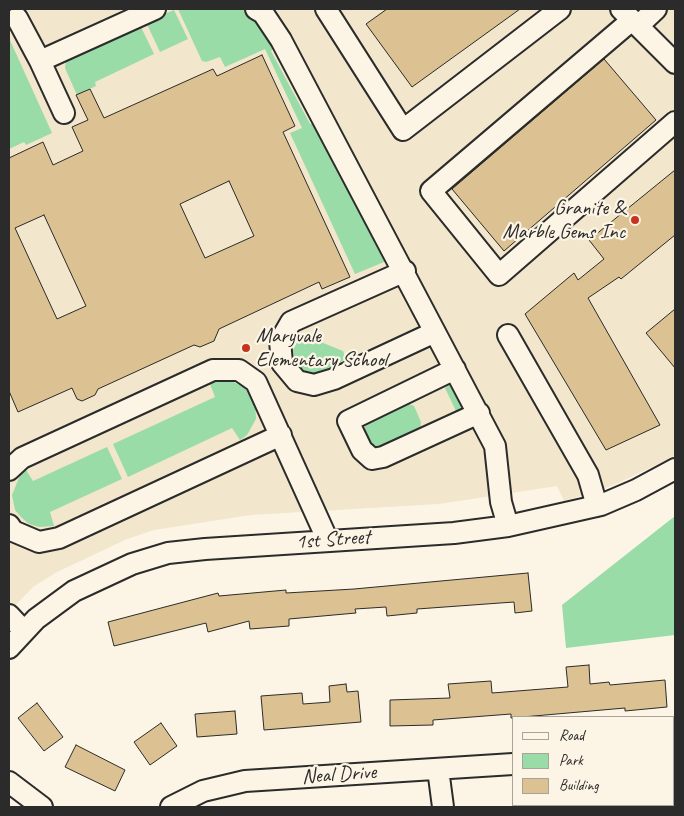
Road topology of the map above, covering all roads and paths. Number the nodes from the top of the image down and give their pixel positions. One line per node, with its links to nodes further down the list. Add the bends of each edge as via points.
1 (155, 9): 8 (street)
2 (256, 9): 12 (street, via 281,40)
3 (326, 9): 4 (street, via 403,130)
4 (560, 9)
5 (656, 9): 7 (street)
6 (17, 18): 8 (street)
7 (630, 18): 9 (street); 11 (street, via 431,190 499,275)
8 (40, 62): 10 (street)
9 (675, 63)
10 (64, 113)
11 (675, 122)
12 (405, 271): 13 (street); 13 (street, via 291,322 280,341 282,363 297,382 314,385)
13 (436, 332): 15 (street)
14 (508, 335): 20 (street, via 588,475)
15 (455, 369): 16 (street); 16 (street, via 348,421 362,450 372,459 383,458)
16 (479, 413): 22 (street, via 496,446 501,502)
17 (281, 435): 19 (street, via 256,382 239,370 213,370 22,458); 21 (street, via 59,538 39,542 13,531); 23 (street)
18 (675, 469): 20 (street, 1st Street)
19 (9, 470)
20 (597, 506): 22 (street, 1st Street)
21 (9, 525)
22 (508, 526): 23 (street, 1st Street)
23 (328, 541): 25 (street, 1st Street, via 168,553 132,564 82,587)
24 (9, 615): 25 (street)
25 (24, 631): 26 (street, 1st Street)
26 (9, 648)
27 (512, 764): 28 (street, Neal Drive)
28 (438, 769): 31 (street, Neal Drive, via 245,781 203,791); 32 (street)
29 (9, 782): 30 (street)
30 (42, 807)
31 (171, 807)
32 (443, 807)

